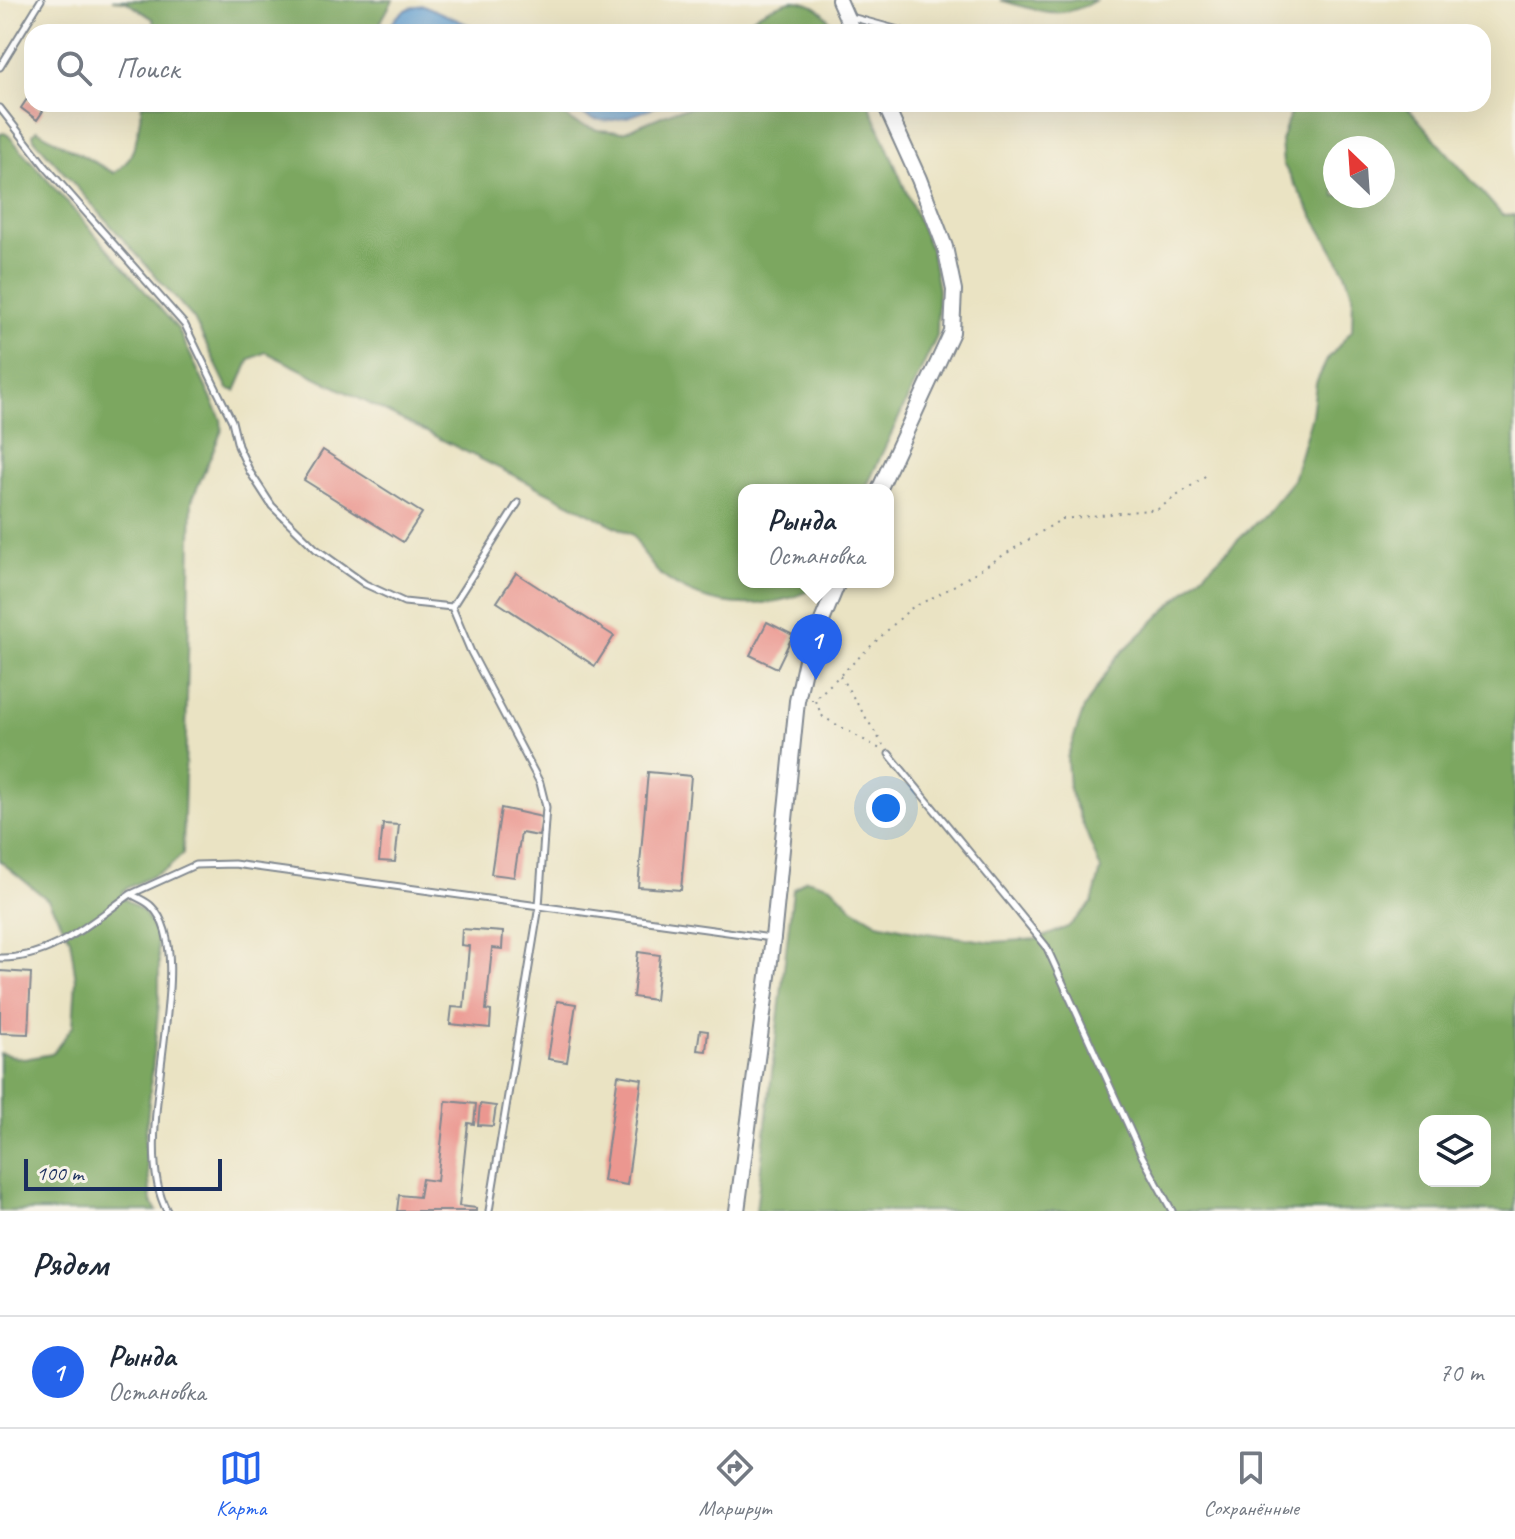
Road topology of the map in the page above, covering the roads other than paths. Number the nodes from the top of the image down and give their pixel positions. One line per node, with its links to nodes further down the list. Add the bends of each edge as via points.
1 (41, 0): 4 (lane)
2 (839, 0): 3 (main road)
3 (846, 16): 5 (main road); 6 (lane)
4 (26, 24)
5 (850, 24)
6 (876, 24)
7 (24, 28): 8 (lane)
8 (0, 67)
9 (0, 108): 14 (lane, via 185,325 232,421 250,472 272,506 316,549 365,584 404,602)
10 (889, 112): 11 (main road, via 945,247 954,290 952,332)
11 (882, 484)
12 (518, 503): 14 (lane)
13 (836, 588): 18 (main road, via 806,660 797,701)
14 (452, 607): 17 (lane, via 540,783 546,807)
15 (889, 754): 23 (lane, via 1046,946)
16 (131, 894): 17 (lane, via 195,865 216,863); 19 (lane, via 57,945 34,955); 20 (lane, via 151,906 166,937 168,1007 154,1127 160,1200)
17 (539, 906): 18 (lane); 21 (lane)
18 (773, 938): 22 (main road)
19 (0, 958)
20 (167, 1211)
21 (489, 1211)
22 (737, 1211)
23 (1172, 1211)

